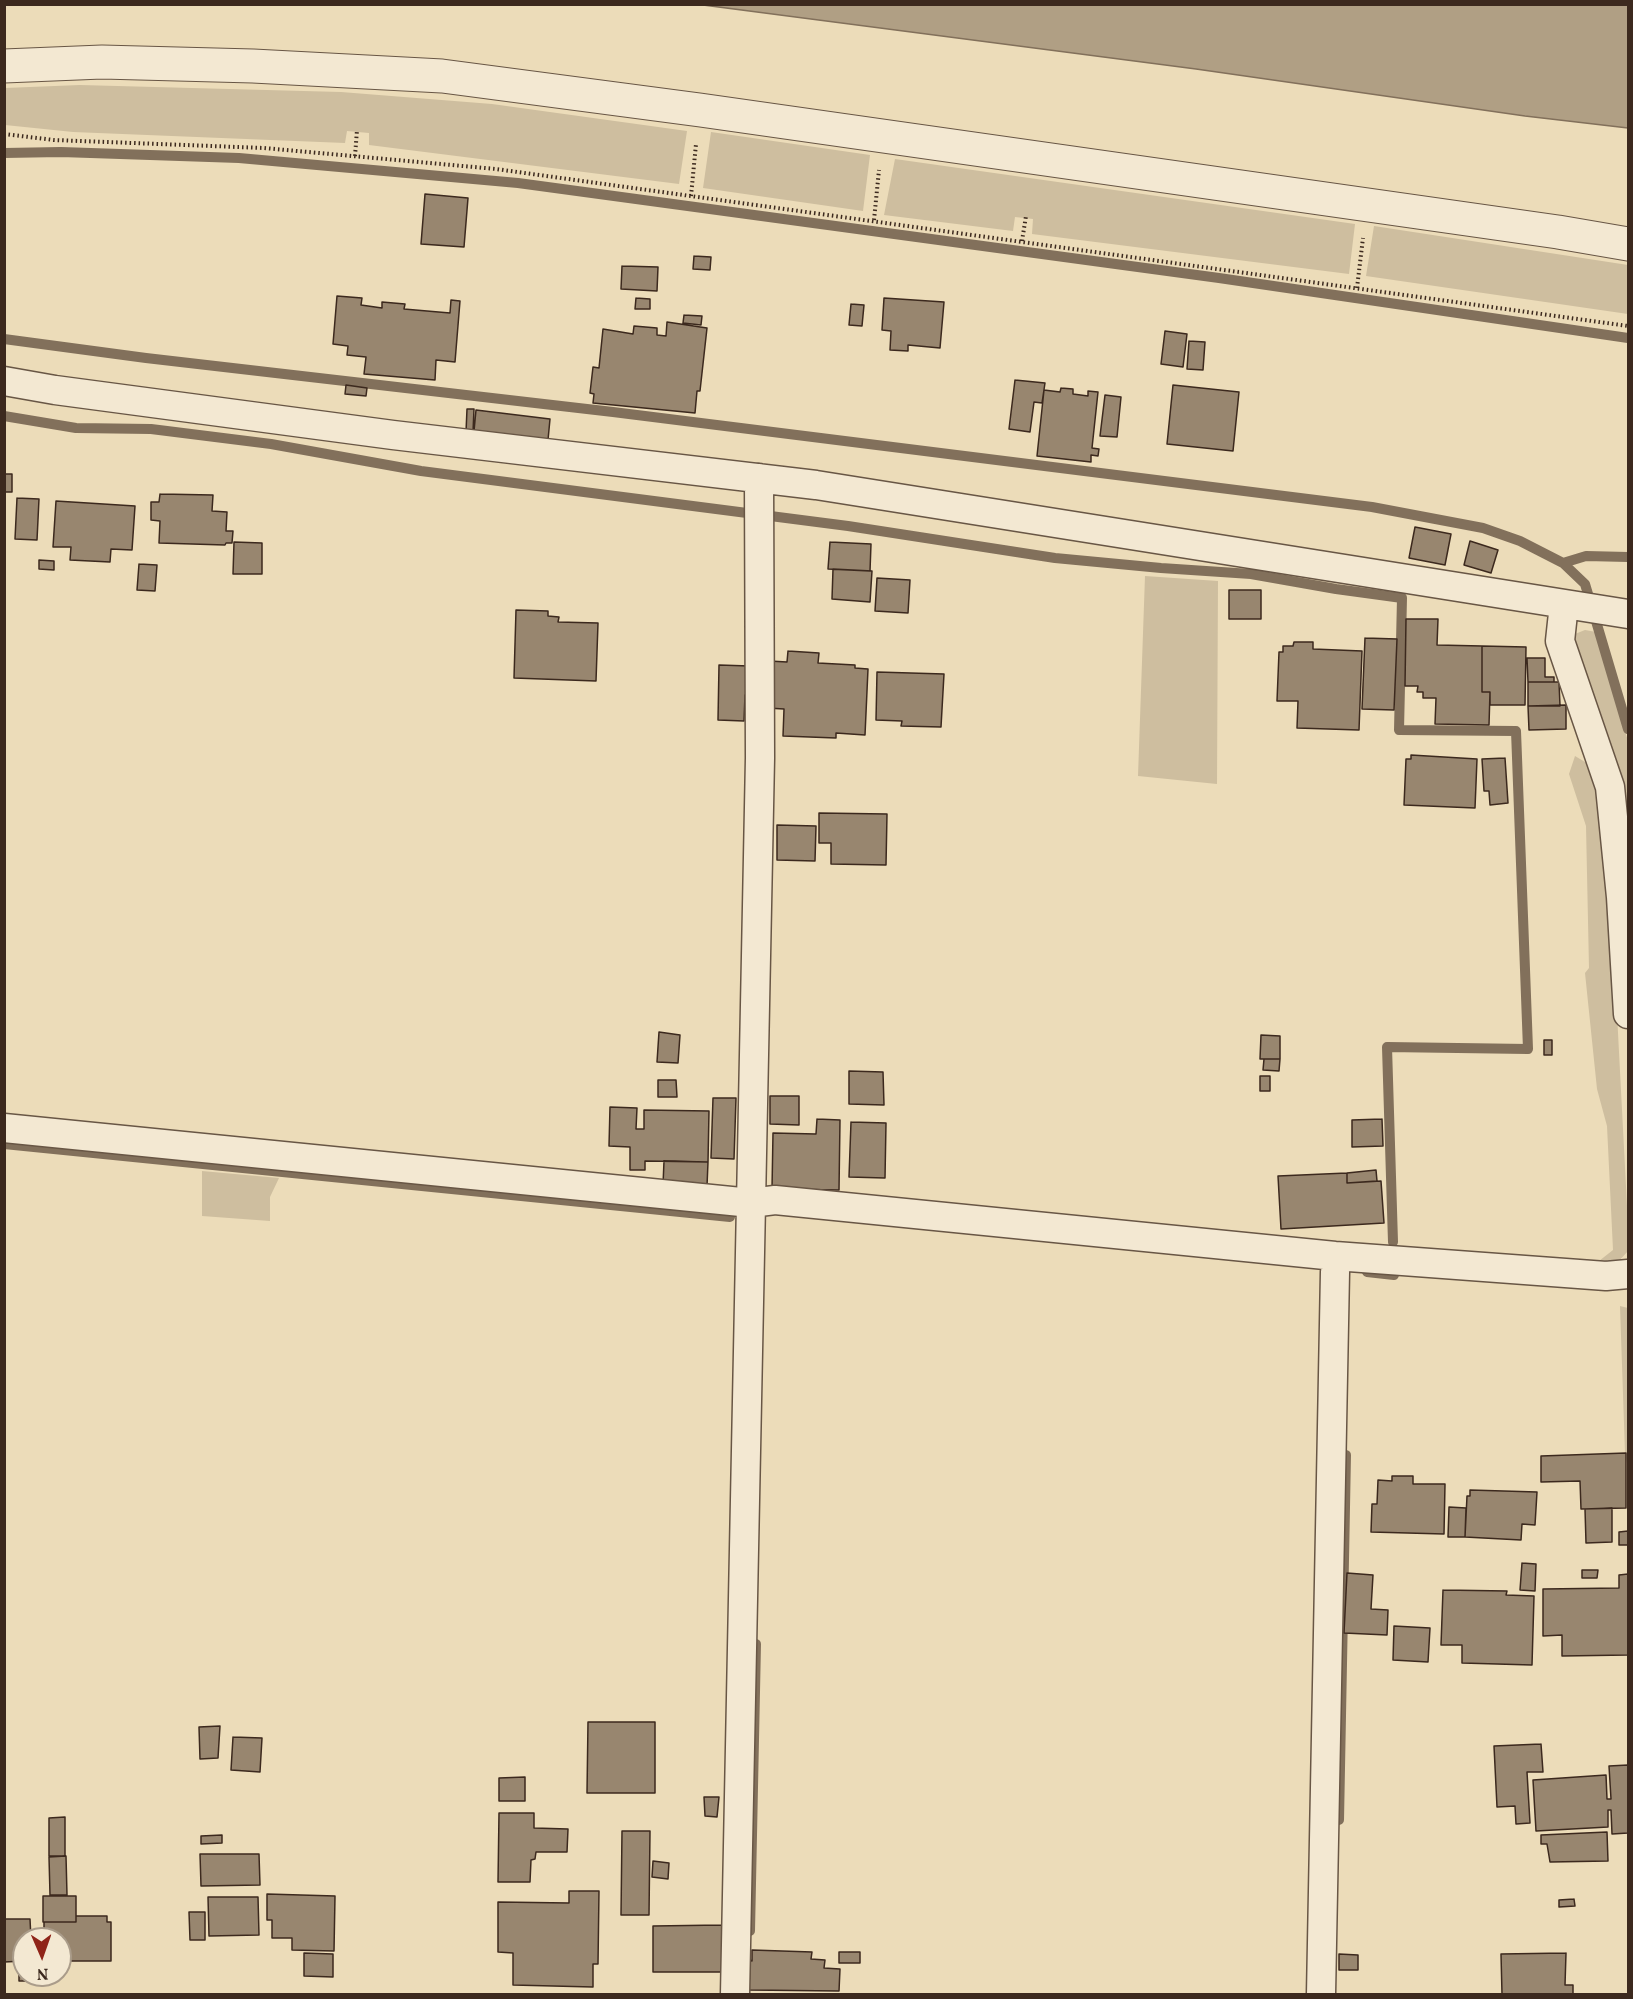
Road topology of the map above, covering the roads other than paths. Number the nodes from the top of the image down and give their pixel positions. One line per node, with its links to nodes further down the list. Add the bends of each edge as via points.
1 (4, 66): 2 (street, via 102,62 442,76)
2 (1629, 244)
3 (4, 381): 4 (street, via 393,435)
4 (759, 478): 5 (street); 9 (street, via 760,758)
5 (1581, 607): 6 (street); 7 (street, via 1560,641 1610,787)
6 (1629, 614)
7 (1629, 1014)
8 (4, 1128): 9 (street)
9 (751, 1203): 11 (street, via 775,1200 1335,1256 1606,1276); 12 (street)
10 (1335, 1272): 13 (street)
11 (1629, 1274)
12 (735, 1995)
13 (1322, 1995)

